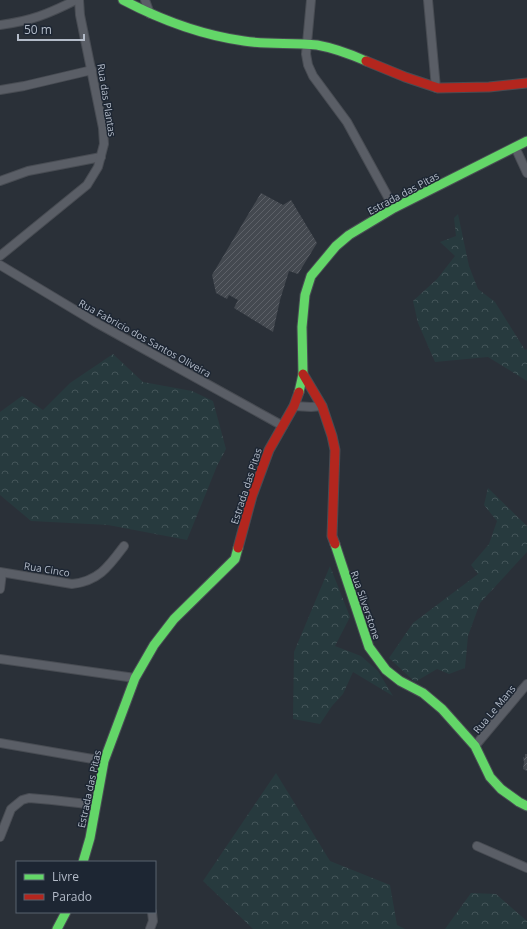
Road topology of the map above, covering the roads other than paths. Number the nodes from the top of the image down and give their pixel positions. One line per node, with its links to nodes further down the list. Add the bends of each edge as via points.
1 (76, 0): 8 (street, via 24,22)
2 (79, 0): 10 (street, Rua das Plantas)
3 (123, 0): 7 (street)
4 (145, 0): 7 (street)
5 (311, 0): 9 (street)
6 (428, 0): 12 (street)
7 (150, 14): 9 (street, via 176,24 240,40)
8 (0, 25)
9 (308, 44): 12 (street, via 359,57); 19 (street, via 306,54 313,76 347,122)
10 (92, 70): 13 (street); 16 (street, Rua das Plantas, via 103,128 104,144)
11 (527, 83): 12 (street, via 483,88)
12 (436, 88)
13 (0, 90)
14 (527, 141): 15 (street)
15 (515, 147): 17 (street); 19 (street, Estrada das Pitas)
16 (101, 157): 18 (street, via 28,171); 20 (street, Rua das Plantas, via 87,185)
17 (527, 173)
18 (0, 181)
19 (394, 208): 22 (street, Estrada das Pitas, via 349,235 336,246 312,276 306,295 302,327)
20 (0, 256)
21 (0, 265): 25 (street, Rua Fabricio dos Santos Oliveira, via 95,322)
22 (303, 374): 23 (street, Estrada das Pitas); 24 (street, Rua Silverstone)
23 (294, 406): 24 (street); 25 (street, Estrada das Pitas)
24 (322, 406): 33 (street, Rua Silverstone, via 335,450 332,536 369,647 386,670 433,701)
25 (283, 426): 30 (street, Estrada das Pitas, via 266,457 252,496 235,559 174,619 154,645)
26 (124, 546): 27 (street, Rua Cinco, via 109,566 95,578 84,583 72,584)
27 (1, 572): 28 (street)
28 (0, 589)
29 (0, 659): 30 (street)
30 (135, 678): 34 (street, Estrada das Pitas)
31 (527, 684): 33 (street, Rua Le Mans)
32 (0, 743): 34 (street)
33 (475, 746): 36 (street, Rua Silverstone, via 490,777 501,789)
34 (104, 761): 35 (street, Estrada das Pitas)
35 (96, 805): 37 (street, via 45,799 22,800 11,809); 39 (street, Estrada das Pitas)
36 (527, 806)
37 (0, 837)
38 (476, 846): 40 (street)
39 (83, 861)
40 (527, 868)
41 (65, 913): 43 (street)
42 (152, 913): 44 (street)
43 (57, 929)
44 (150, 929)

